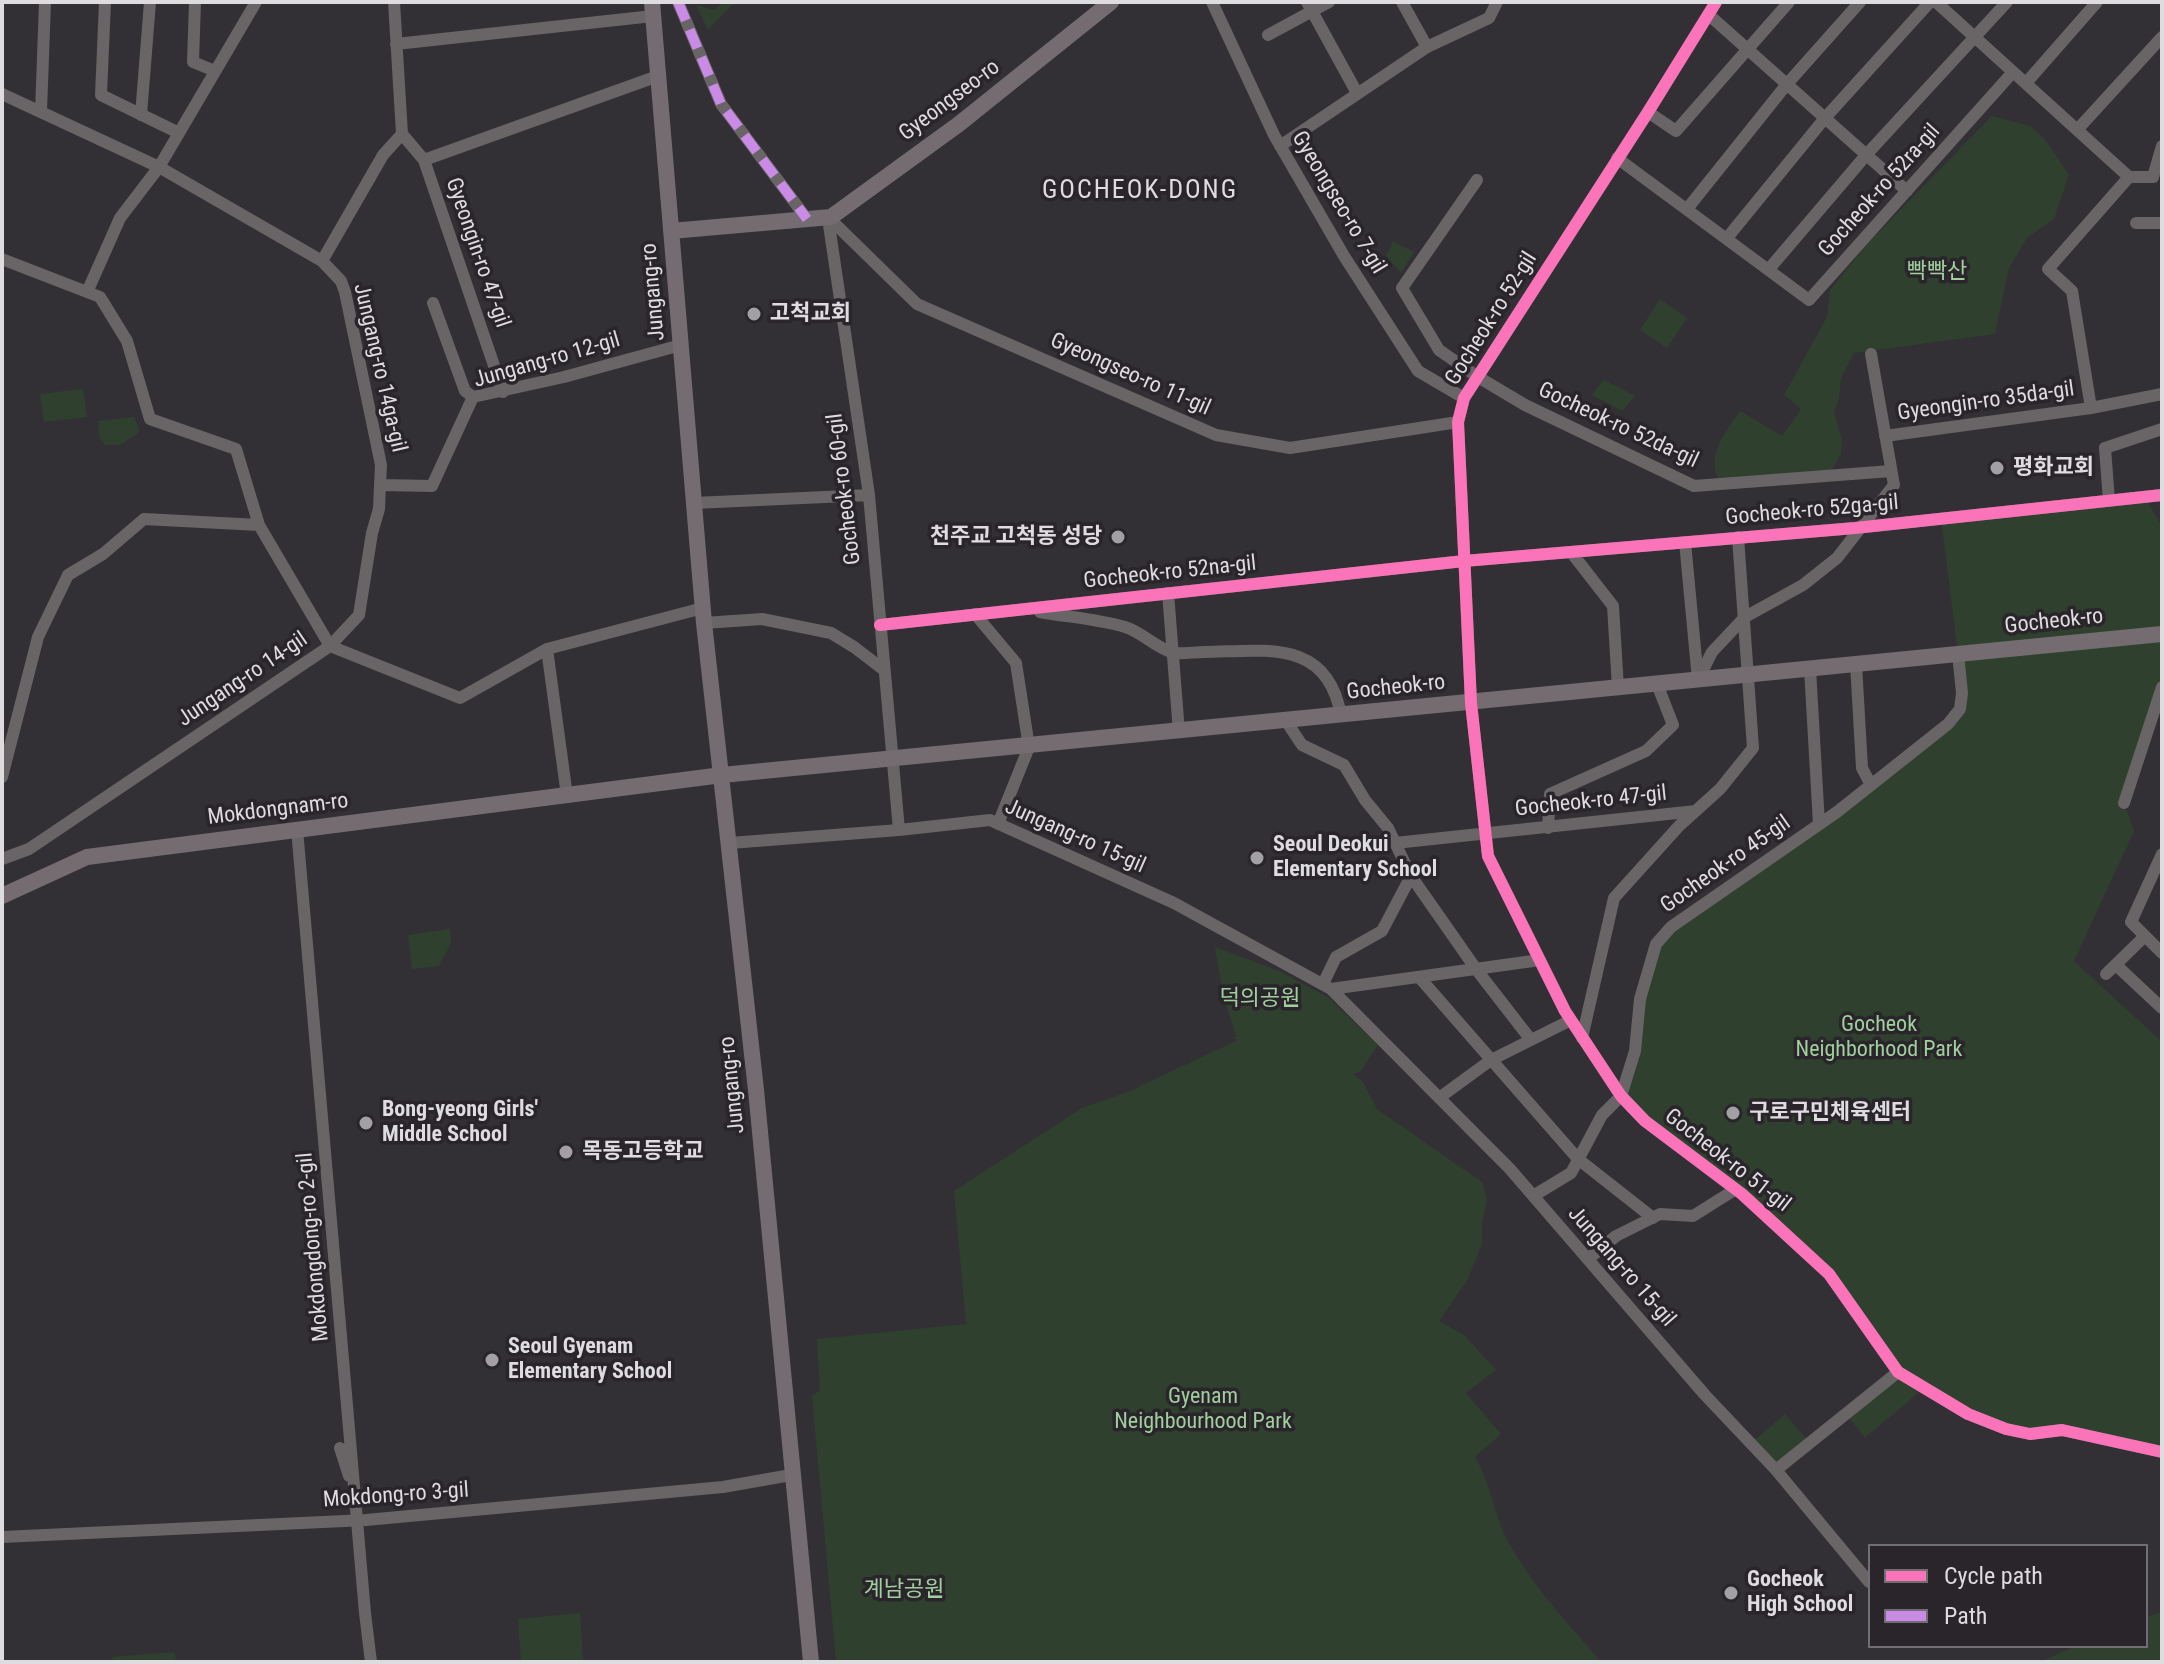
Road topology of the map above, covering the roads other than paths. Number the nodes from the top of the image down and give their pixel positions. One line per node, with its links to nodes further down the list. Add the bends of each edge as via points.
1 (45, 2): 36 (street)
2 (105, 2): 38 (street, via 101,95)
3 (150, 2): 38 (street)
4 (195, 2): 29 (street, via 193,62)
5 (256, 2): 29 (street)
6 (394, 2): 26 (street)
7 (678, 2): 55 (street, via 721,104)
8 (1111, 2): 54 (main road, Gyeongseo-ro, via 959,124)
9 (1212, 2): 43 (street, Gyeongseo-ro 7-gil)
10 (1329, 2): 20 (street)
11 (1402, 2): 27 (street)
12 (1497, 2): 27 (street, via 1489,18)
13 (1716, 2): 22 (street, Gocheok-ro 52-gil)
14 (1789, 2): 28 (street)
15 (1860, 2): 33 (street)
16 (1930, 2): 39 (street)
17 (1936, 2): 24 (street)
18 (2007, 2): 24 (street, Gocheok-ro 52ra-gil)
19 (2097, 2): 32 (street)
20 (1309, 7): 23 (street); 34 (street)
21 (653, 9): 26 (street); 31 (main road, Jungang-ro)
22 (1709, 15): 28 (street); 37 (street, Gocheok-ro 52-gil)
23 (1268, 35)
24 (1975, 37): 30 (street); 45 (street, Gocheok-ro 52ra-gil)
25 (2162, 37): 40 (street)
26 (396, 44): 42 (street)
27 (1427, 47): 34 (street)
28 (1747, 49): 33 (street); 37 (street, via 1676,131)
29 (215, 71): 41 (street)
30 (2013, 72): 32 (street); 52 (street, Gocheok-ro 52ra-gil)
31 (658, 76): 47 (street); 58 (main road, Jungang-ro)
32 (2026, 83): 40 (street)
33 (1787, 84): 39 (street); 53 (street)
34 (1357, 93): 43 (street)
35 (2, 94): 36 (street, Jungang-ro 14ga-gil)
36 (41, 112): 48 (street, Jungang-ro 14ga-gil)
37 (1648, 112): 46 (street, Gocheok-ro 52-gil)
38 (141, 115): 41 (street)
39 (1825, 118): 45 (street); 59 (street)
40 (2077, 130): 49 (street)
41 (179, 133): 48 (street)
42 (402, 134): 47 (street, Gyeongin-ro 47-gil); 61 (street, via 383,155)
43 (1280, 146): 71 (street, Gyeongseo-ro 7-gil, via 1418,371)
44 (2162, 146): 50 (street)
45 (1867, 154): 52 (street); 62 (street, Gocheok-ro 52ra-gil)
46 (1617, 158): 53 (street, Gocheok-ro 52ra-gil); 67 (street, Gocheok-ro 52-gil)
47 (424, 160): 68 (street, Gyeongin-ro 47-gil)
48 (159, 167): 61 (street, Jungang-ro 14ga-gil); 63 (street, via 120,218)
49 (2129, 177): 50 (street); 72 (street, Gyeongin-ro 35da-gil, via 2048,269 2072,291)
50 (2158, 178)
51 (1477, 180): 67 (street, Gocheok-ro 52da-gil, via 1402,288 1439,350)
52 (1907, 191): 62 (street, Gocheok-ro 52ra-gil, via 1809,300)
53 (1687, 209): 59 (street, Gocheok-ro 52ra-gil)
54 (829, 217): 55 (main road); 73 (street, Gyeongseo-ro 11-gil, via 917,304 1216,435 1290,448); 78 (street, Gocheok-ro 60-gil)
55 (807, 219): 58 (main road)
56 (2136, 223): 57 (street)
57 (2162, 223)
58 (671, 231): 65 (main road, Jungang-ro)
59 (1727, 238): 62 (street, Gocheok-ro 52ra-gil)
60 (2, 259): 63 (street)
61 (322, 261): 77 (street, Jungang-ro 14ga-gil, via 345,292 381,465)
62 (1769, 269)
63 (88, 290): 82 (street, via 100,297 127,341 150,419 236,449)
64 (433, 303): 70 (street, via 465,391)
65 (681, 345): 68 (street, Jungang-ro 12-gil); 81 (main road, Jungang-ro)
66 (1871, 354): 75 (street)
67 (1478, 377): 71 (street, Gocheok-ro 52-gil); 76 (street, Gocheok-ro 52da-gil, via 1694,486)
68 (503, 392): 70 (street, Jungang-ro 12-gil)
69 (2162, 394): 72 (street, Gyeongin-ro 35da-gil)
70 (473, 397): 77 (street, Jungang-ro 12-gil, via 432,486)
71 (1464, 398): 73 (street, Gocheok-ro 52-gil)
72 (2091, 408): 75 (street, Gyeongin-ro 35da-gil)
73 (1458, 422): 87 (street, Gocheok-ro 52-gil)
74 (2162, 429): 80 (street, via 2105,448)
75 (1885, 436): 76 (street)
76 (1891, 471): 83 (street, via 1894,485)
77 (380, 485): 95 (street, Jungang-ro 14ga-gil, via 359,615)
78 (869, 495): 81 (street); 93 (street, Gocheok-ro 60-gil)
79 (2162, 495): 80 (street, Gocheok-ro 52ga-gil)
80 (2109, 501): 83 (street, Gocheok-ro 52ga-gil)
81 (694, 503): 91 (main road, Jungang-ro)
82 (259, 525): 95 (street); 114 (street, via 144,519 68,575 38,637)
83 (1864, 527): 84 (street, Gocheok-ro 52ga-gil); 92 (street, via 1803,585)
84 (1738, 537): 85 (street, Gocheok-ro 52ga-gil); 92 (street)
85 (1685, 542): 86 (street, Gocheok-ro 52ga-gil); 103 (street)
86 (1571, 552): 87 (street, Gocheok-ro 52ga-gil); 106 (street, via 1613,606)
87 (1464, 561): 88 (street, Gocheok-ro 52na-gil); 107 (street, Gocheok-ro 52-gil)
88 (1168, 593): 89 (street, Gocheok-ro 52na-gil); 97 (street)
89 (1025, 609): 90 (street, Gocheok-ro 52na-gil); 97 (street, via 1127,628)
90 (975, 614): 93 (street, Gocheok-ro 52na-gil); 111 (street, via 1016,663)
91 (704, 616): 96 (street, Jungang-ro 14-gil); 101 (street, Jungang-ro 14-gil, via 762,619 831,633); 113 (main road, Jungang-ro)
92 (1745, 617): 102 (street); 103 (street, via 1712,652)
93 (880, 625): 101 (street, Gocheok-ro 60-gil)
94 (2162, 634): 98 (main road, Gocheok-ro)
95 (330, 646): 96 (street, Jungang-ro 14-gil, via 460,698); 129 (street, Jungang-ro 14-gil, via 29,849)
96 (547, 649): 116 (street)
97 (1173, 653): 108 (street, via 1295,654 1325,676 1337,693); 110 (street)
98 (1958, 654): 99 (main road, Gocheok-ro); 115 (street, Gocheok-ro 45-gil, via 1960,709)
99 (1856, 664): 100 (main road, Gocheok-ro); 115 (street, via 1862,768)
100 (1810, 669): 102 (main road, Gocheok-ro); 120 (street)
101 (884, 670): 112 (street, Gocheok-ro 60-gil)
102 (1749, 675): 103 (main road, Gocheok-ro); 118 (street, Gocheok-ro 47-gil, via 1753,748)
103 (1698, 680): 104 (main road, Gocheok-ro)
104 (1657, 684): 106 (main road, Gocheok-ro); 121 (street, via 1673,725 1646,751 1550,794)
105 (2162, 687): 117 (street)
106 (1618, 688): 107 (main road, Gocheok-ro)
107 (1471, 703): 108 (main road, Gocheok-ro); 124 (street, Gocheok-ro 51-gil)
108 (1341, 716): 109 (main road, Gocheok-ro)
109 (1286, 721): 110 (main road, Gocheok-ro); 126 (street, via 1302,745 1344,765)
110 (1179, 732): 111 (main road, Gocheok-ro)
111 (1029, 747): 112 (main road, Gocheok-ro); 119 (street)
112 (892, 761): 113 (main road, Gocheok-ro); 123 (street)
113 (722, 775): 116 (main road, Mokdongnam-ro); 125 (main road, Jungang-ro)
114 (2, 777)
115 (1871, 785): 120 (street, Gocheok-ro 45-gil)
116 (567, 796): 122 (main road, Mokdongnam-ro)
117 (2124, 803)
118 (1696, 811): 121 (street, Gocheok-ro 47-gil); 144 (street, Gocheok-ro 47-gil, via 1614,898)
119 (998, 824): 123 (street, Jungang-ro 15-gil, via 990,820); 141 (street, Jungang-ro 15-gil, via 1174,903)
120 (1819, 824): 147 (street, Gocheok-ro 45-gil, via 1671,927 1656,944)
121 (1548, 828): 124 (street, Gocheok-ro 47-gil)
122 (297, 829): 127 (street, Mokdongdong-ro 2-gil); 133 (main road, Mokdongnam-ro, via 87,857)
123 (899, 830): 125 (street, Jungang-ro 15-gil)
124 (1485, 834): 126 (street, Gocheok-ro 47-gil); 136 (street, Gocheok-ro 51-gil, via 1488,856)
125 (730, 843): 158 (main road, Jungang-ro)
126 (1395, 843): 131 (street)
127 (299, 850): 132 (street); 159 (street, Mokdongdong-ro 2-gil)
128 (2162, 854): 130 (street)
129 (2, 858)
130 (2159, 871): 134 (street, via 2131,922)
131 (1411, 876): 138 (street); 141 (street, via 1382,931 1336,957)
132 (293, 892)
133 (2, 896)
134 (2145, 936): 135 (street); 137 (street)
135 (2162, 953)
136 (1540, 960): 138 (street); 143 (street, Gocheok-ro 51-gil)
137 (2116, 965): 139 (street); 142 (street)
138 (1476, 969): 140 (street); 145 (street)
139 (2106, 974)
140 (1419, 977): 141 (street); 146 (street)
141 (1327, 987): 148 (street, Jungang-ro 15-gil)
142 (2162, 1008)
143 (1571, 1020): 144 (street, Gocheok-ro 51-gil); 145 (street)
144 (1582, 1038): 147 (street, Gocheok-ro 51-gil)
145 (1531, 1040): 146 (street)
146 (1491, 1060): 148 (street); 149 (street)
147 (1621, 1096): 149 (street, Gocheok-ro 45-gil, via 1602,1115); 150 (street, Gocheok-ro 51-gil, via 1645,1121)
148 (1439, 1098): 151 (street, Jungang-ro 15-gil)
149 (1578, 1159): 151 (street, Gocheok-ro 45-gil, via 1571,1173); 152 (street)
150 (1736, 1189): 152 (street, Gocheok-ro 51-gil, via 1693,1216); 154 (street, Gocheok-ro 51-gil, via 1829,1274)
151 (1533, 1196): 153 (street, Jungang-ro 15-gil)
152 (1653, 1218): 153 (street, Gocheok-ro 51-gil, via 1616,1236)
153 (1588, 1259): 157 (street, Jungang-ro 15-gil)
154 (1898, 1372): 156 (street, Gocheok-ro 51-gil, via 1968,1414 2006,1429 2030,1434 2062,1430); 157 (street)
155 (340, 1448): 159 (street)
156 (2162, 1452)
157 (1776, 1470): 162 (street, Jungang-ro 15-gil)
158 (791, 1475): 160 (street, Mokdong-ro 3-gil, via 723,1487); 164 (main road, Jungang-ro)
159 (355, 1495): 160 (street, Mokdongdong-ro 2-gil)
160 (357, 1520): 161 (street, Mokdong-ro 3-gil); 163 (street, Mokdongdong-ro 2-gil)
161 (2, 1537)
162 (1868, 1581)
163 (371, 1662)
164 (811, 1662)

